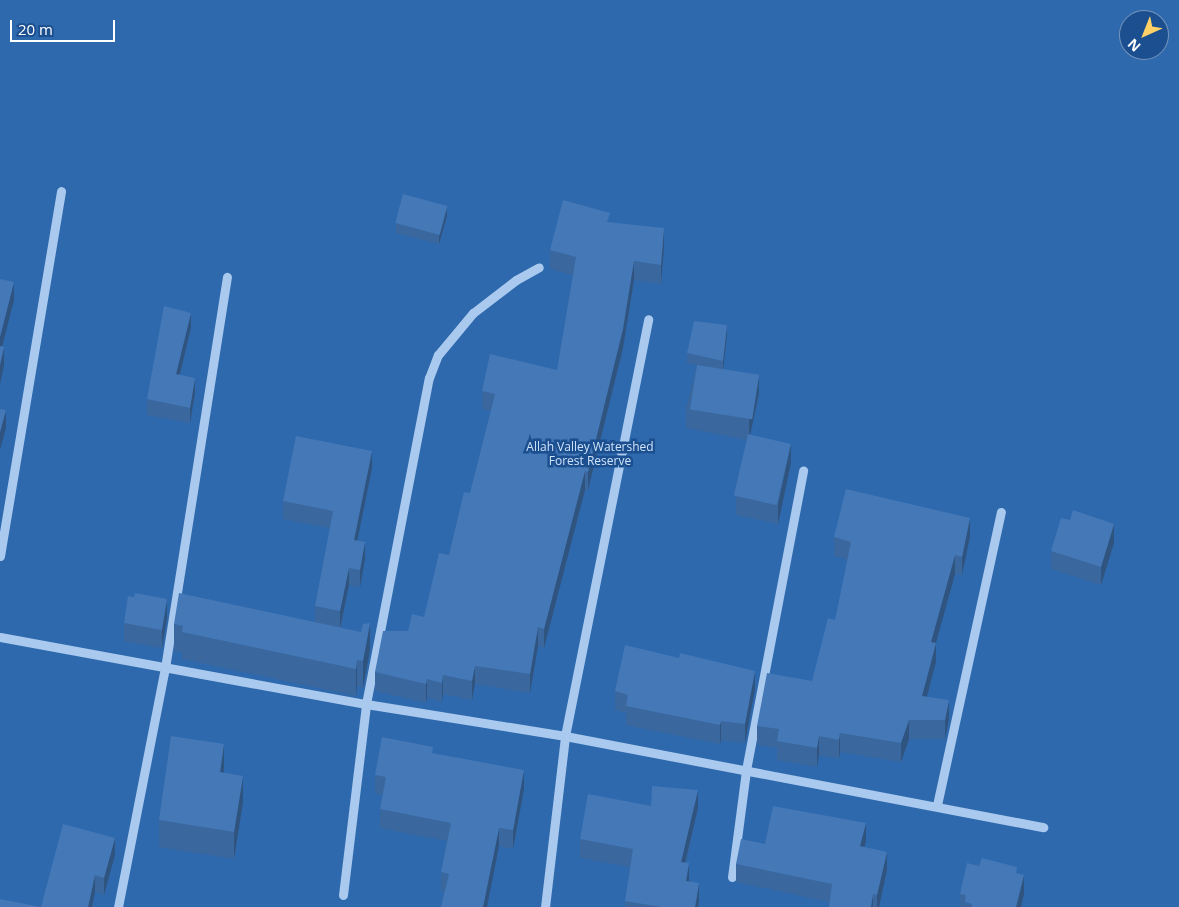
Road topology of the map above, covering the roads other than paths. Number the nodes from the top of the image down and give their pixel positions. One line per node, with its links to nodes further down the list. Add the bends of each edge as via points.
1 (61, 191): 7 (street)
2 (539, 268): 10 (street, via 516,280 473,313 438,355 429,378)
3 (227, 277): 9 (street)
4 (648, 319): 11 (street)
5 (803, 470): 12 (street)
6 (1002, 512): 13 (street)
7 (0, 556)
8 (0, 637): 9 (street)
9 (165, 668): 10 (street); 17 (street)
10 (366, 704): 11 (street); 16 (street)
11 (565, 736): 12 (street); 18 (street)
12 (746, 770): 13 (street); 15 (street)
13 (937, 805): 14 (street)
14 (1043, 827)
15 (732, 877)
16 (343, 895)
17 (118, 907)
18 (545, 907)

